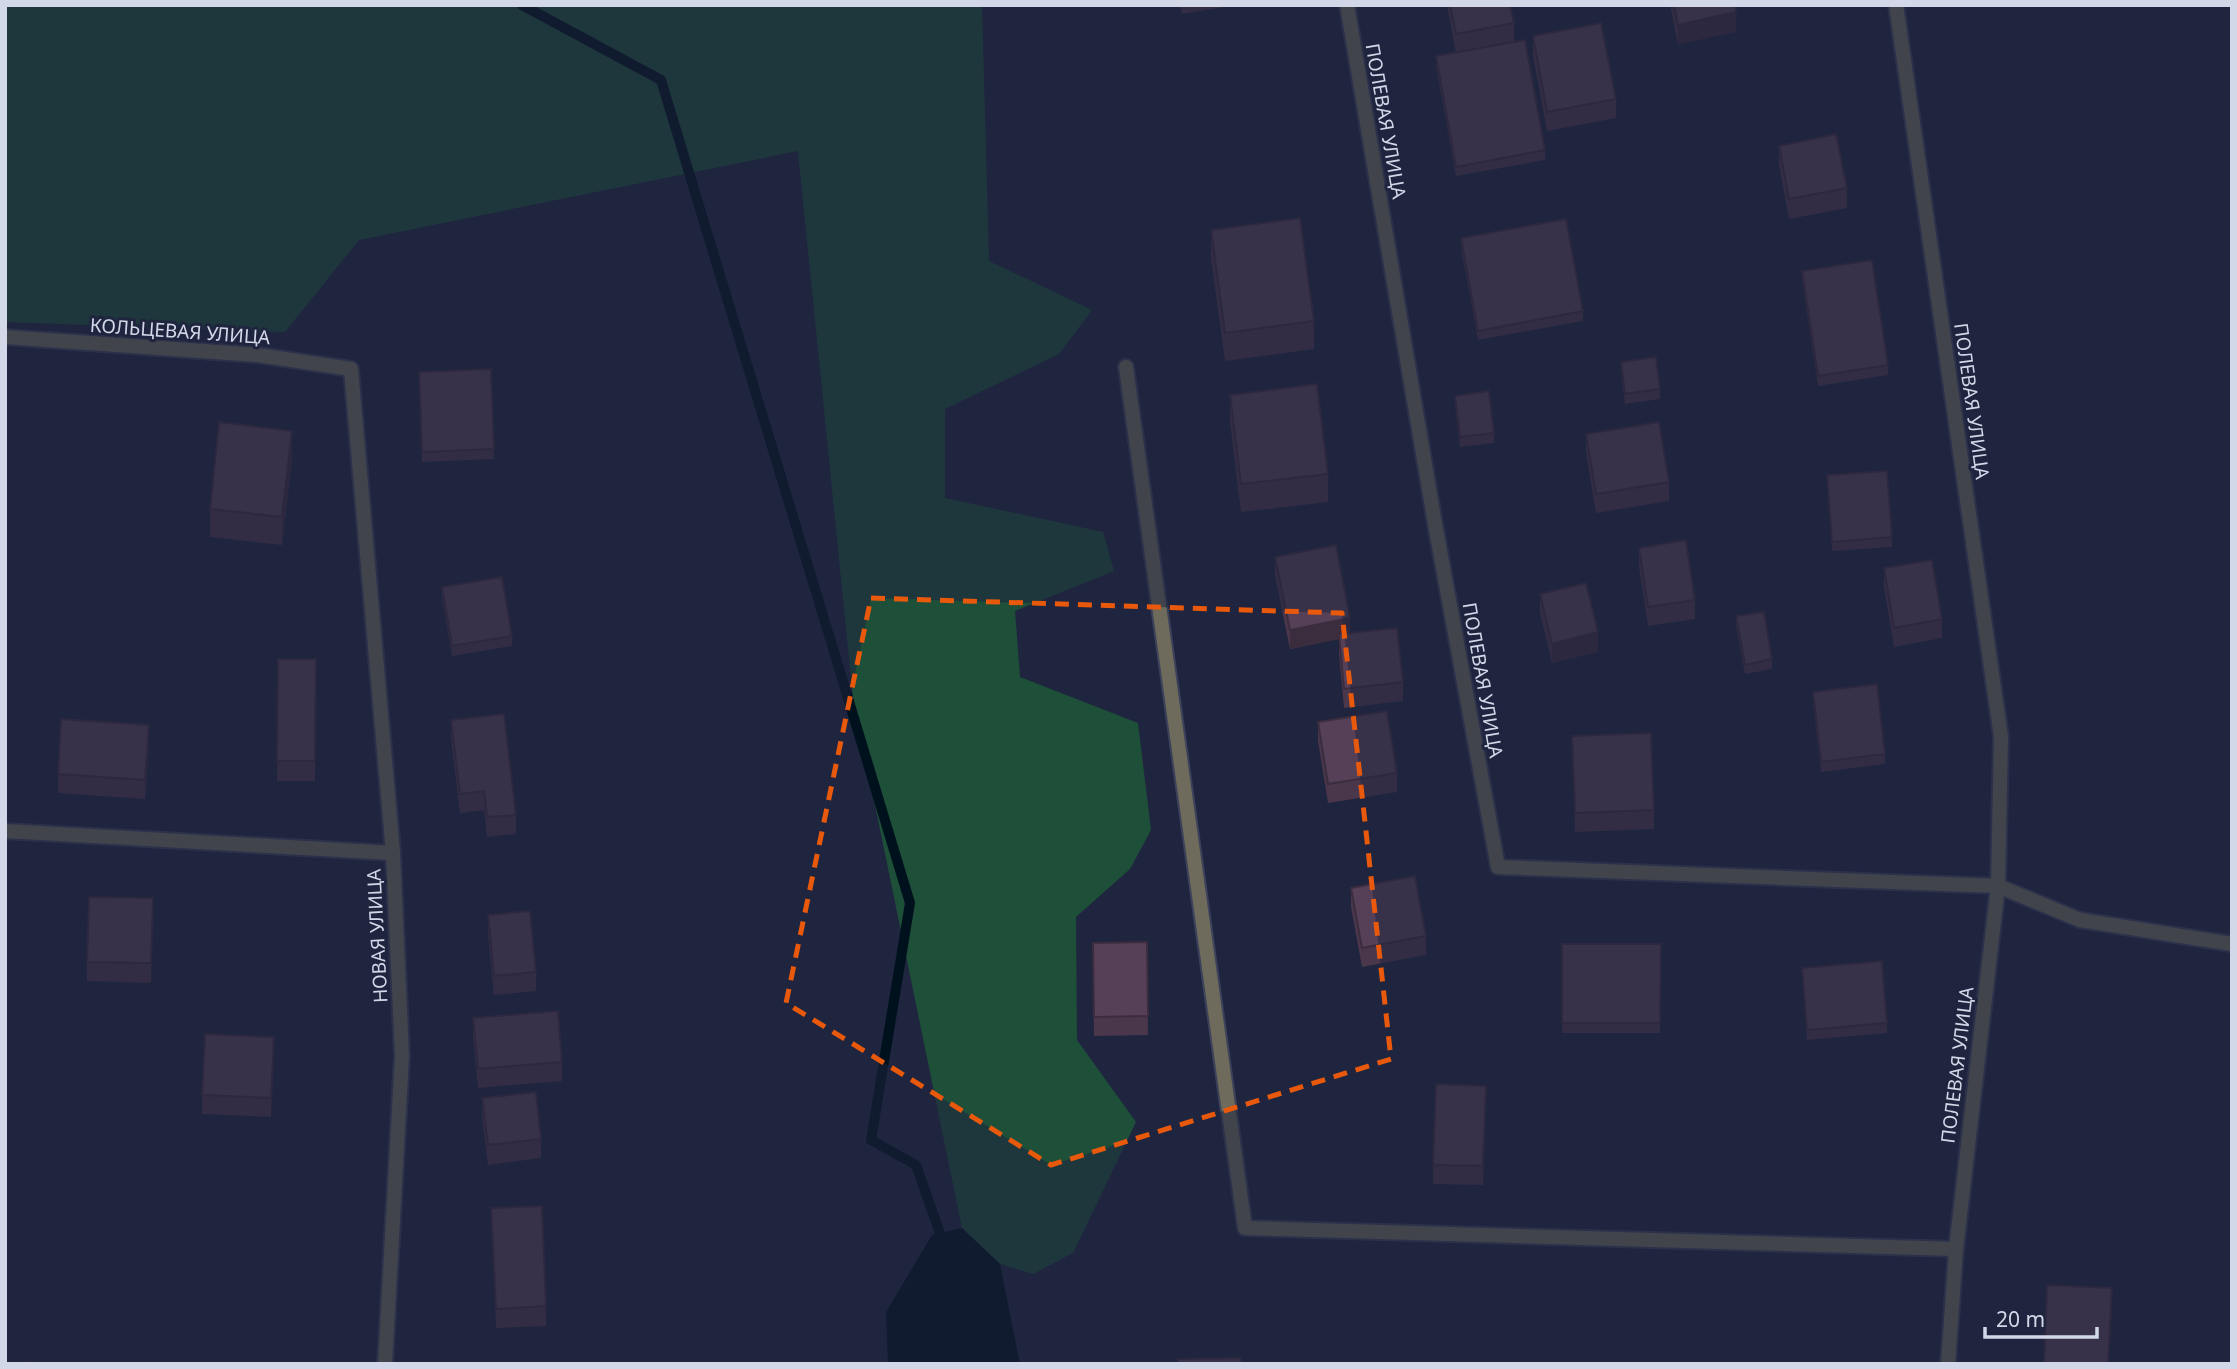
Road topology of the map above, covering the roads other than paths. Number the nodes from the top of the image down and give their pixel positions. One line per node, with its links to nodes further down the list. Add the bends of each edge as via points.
1 (1347, 5): 7 (street, ПОЛЕВАЯ УЛИЦА, via 1498,867)
2 (1896, 5): 7 (street, ПОЛЕВАЯ УЛИЦА, via 2001,737)
3 (5, 337): 6 (street, КОЛЬЦЕВАЯ УЛИЦА, via 258,355 351,369)
4 (1126, 368): 9 (street, via 1245,1228)
5 (5, 831): 6 (street, НОВАЯ УЛИЦА)
6 (393, 853): 10 (street, НОВАЯ УЛИЦА, via 402,1056)
7 (1998, 886): 8 (street, ПОЛЕВАЯ УЛИЦА, via 2080,920); 9 (street, ПОЛЕВАЯ УЛИЦА)
8 (2232, 944)
9 (1956, 1249): 11 (street, ПОЛЕВАЯ УЛИЦА)
10 (385, 1364)
11 (1948, 1364)

